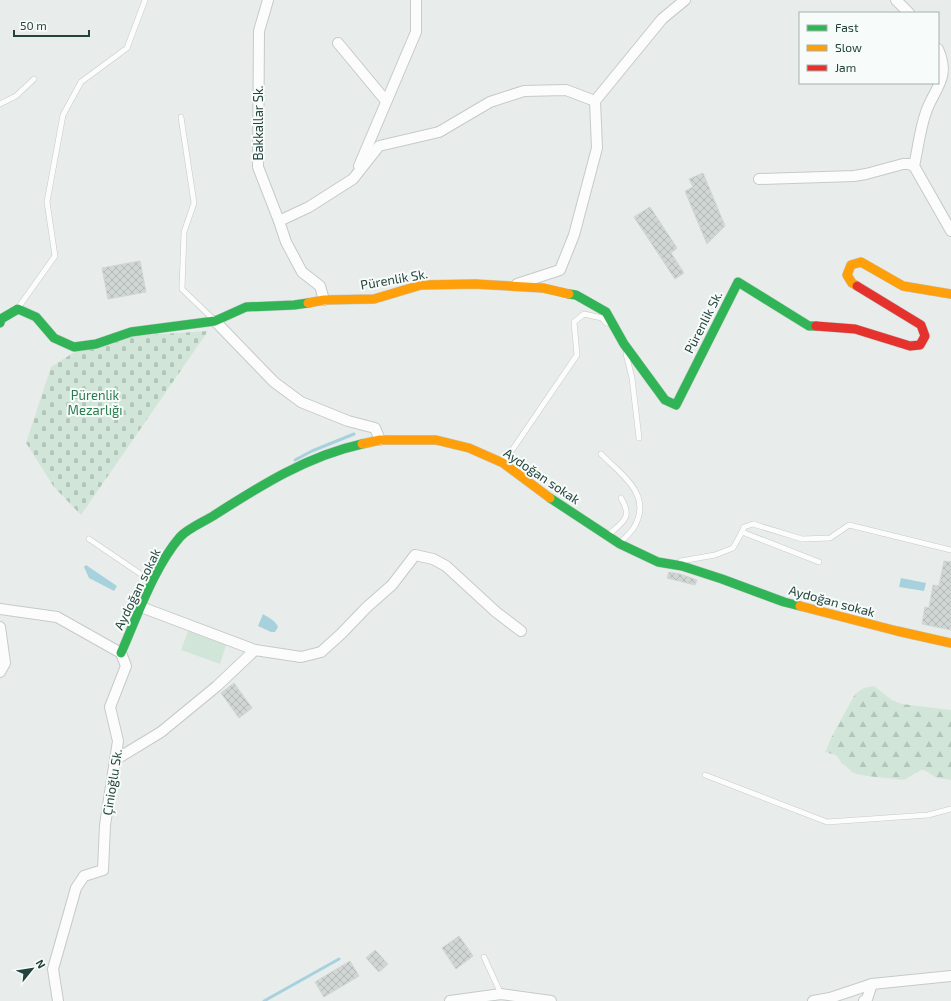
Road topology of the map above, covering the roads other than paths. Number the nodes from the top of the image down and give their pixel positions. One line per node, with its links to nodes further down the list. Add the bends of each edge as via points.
1 (145, 0): 22 (lane, via 127,48 81,82 63,115 47,202 55,256)
2 (268, 0): 17 (street, Bakkallar Sk., via 259,31 258,167)
3 (416, 0): 10 (street, via 416,32)
4 (685, 0): 11 (street, via 662,19)
5 (896, 0): 6 (street)
6 (908, 12)
7 (338, 44): 10 (street)
8 (939, 52): 14 (street, via 943,74 941,84 926,112)
9 (34, 79): 12 (lane, via 16,96)
10 (386, 101): 15 (street)
11 (595, 101): 15 (street, via 566,90 524,91 490,102 439,132 379,146); 19 (street, via 597,148 574,235 560,270)
12 (0, 104)
13 (181, 117): 23 (lane, via 194,203 184,232 182,289)
14 (914, 166): 16 (street, via 903,164 854,176); 18 (street)
15 (353, 179): 17 (street, via 309,207)
16 (758, 179)
17 (279, 221): 21 (street, Bakkallar Sk., via 286,242 302,272 320,286)
18 (951, 231)
19 (512, 286): 21 (street, Pürenlik Sk., via 421,285 374,299); 25 (street, Pürenlik Sk., via 543,288 576,295 606,312)
20 (951, 294): 25 (street, Pürenlik Sk., via 903,286 860,262 851,265 847,275 852,283 921,325 925,336 920,345 910,346 855,329 809,326 738,282 676,405 665,400)
21 (324, 300): 23 (street, Pürenlik Sk., via 294,305 246,307)
22 (18, 309): 23 (street, Pürenlik Sk., via 36,317 54,338 74,347 96,344 131,332); 24 (street, via 1,319)
23 (215, 321): 27 (street, via 274,382 301,402 348,421 375,428)
24 (0, 323)
25 (624, 344): 26 (lane, via 632,378); 29 (lane, via 602,318 584,314 574,322 577,355)
26 (639, 438)
27 (380, 440): 29 (street, Aydoğan sokak, via 436,440 469,448); 38 (street, Aydoğan sokak, via 340,449 293,468 239,499 181,536)
28 (601, 454): 34 (lane, via 630,483 638,495 638,518)
29 (503, 463): 32 (street, Aydoğan sokak)
30 (621, 498): 32 (lane, via 627,508 627,516)
31 (742, 532): 35 (lane, via 744,527 753,524 802,539 830,538 849,525); 36 (lane, via 733,548 715,555 685,561); 37 (lane)
32 (607, 536): 34 (street, Aydoğan sokak)
33 (89, 539): 38 (lane)
34 (620, 544): 36 (street, Aydoğan sokak)
35 (951, 550)
36 (658, 562): 43 (street, Aydoğan sokak, via 682,566 784,602)
37 (819, 562)
38 (152, 581): 39 (street, Aydoğan sokak)
39 (141, 607): 44 (street); 45 (street, Aydoğan sokak)
40 (0, 609): 45 (street, via 57,617)
41 (0, 627): 46 (street, via 5,663)
42 (521, 631): 44 (street, via 496,612 446,566 433,559 415,555 392,585 322,652 301,658)
43 (951, 642)
44 (255, 650): 47 (street, via 217,686 161,732)
45 (120, 653): 47 (street, Çinioğlu Sk., via 126,666 110,707 118,741)
46 (0, 672)
47 (115, 760): 54 (street, Çinioğlu Sk., via 105,825 104,870 84,876 76,888 53,969)
48 (706, 775): 49 (lane, via 827,822 928,815)
49 (951, 809)
50 (484, 957): 53 (lane)
51 (951, 976): 52 (street)
52 (872, 984): 57 (street); 58 (street)
53 (501, 994): 55 (street); 56 (street)
54 (58, 1001)
55 (454, 1001)
56 (551, 1001)
57 (813, 1001)
58 (864, 1001)

